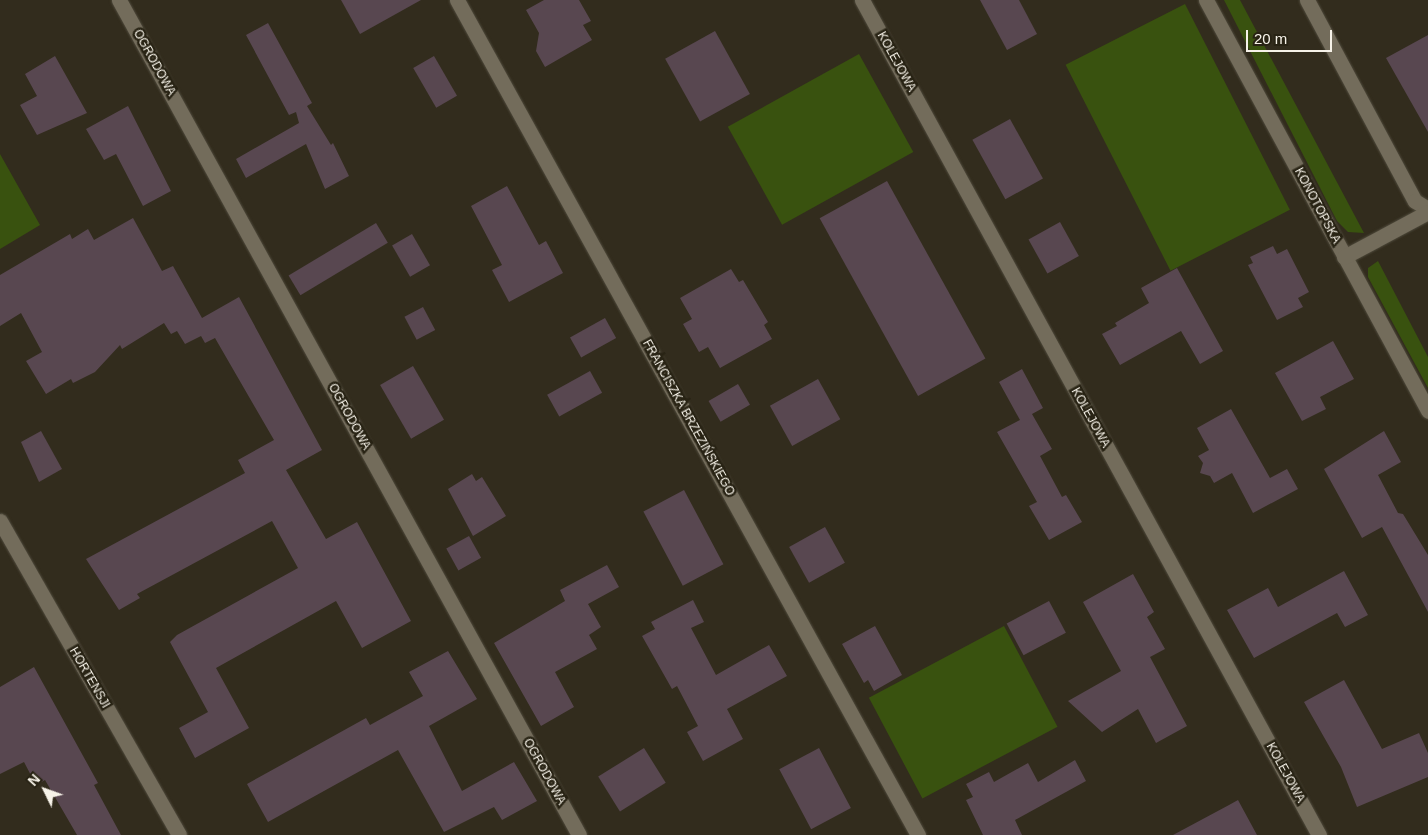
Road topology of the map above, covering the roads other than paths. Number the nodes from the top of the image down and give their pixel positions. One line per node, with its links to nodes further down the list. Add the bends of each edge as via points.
1 (119, 0): 11 (street, OGRODOWA)
2 (457, 0): 12 (street, FRANCISZKA BRZEZIŃSKIEGO)
3 (862, 0): 13 (street, KOLEJOWA)
4 (1206, 0): 7 (street, KONOTOPSKA)
5 (1307, 0): 6 (street, via 1415,201)
6 (1428, 211): 7 (street)
7 (1344, 257): 8 (street, KONOTOPSKA)
8 (1428, 411)
9 (0, 521): 10 (street, HORTENSJI)
10 (179, 835)
11 (579, 835)
12 (918, 835)
13 (1319, 835)

